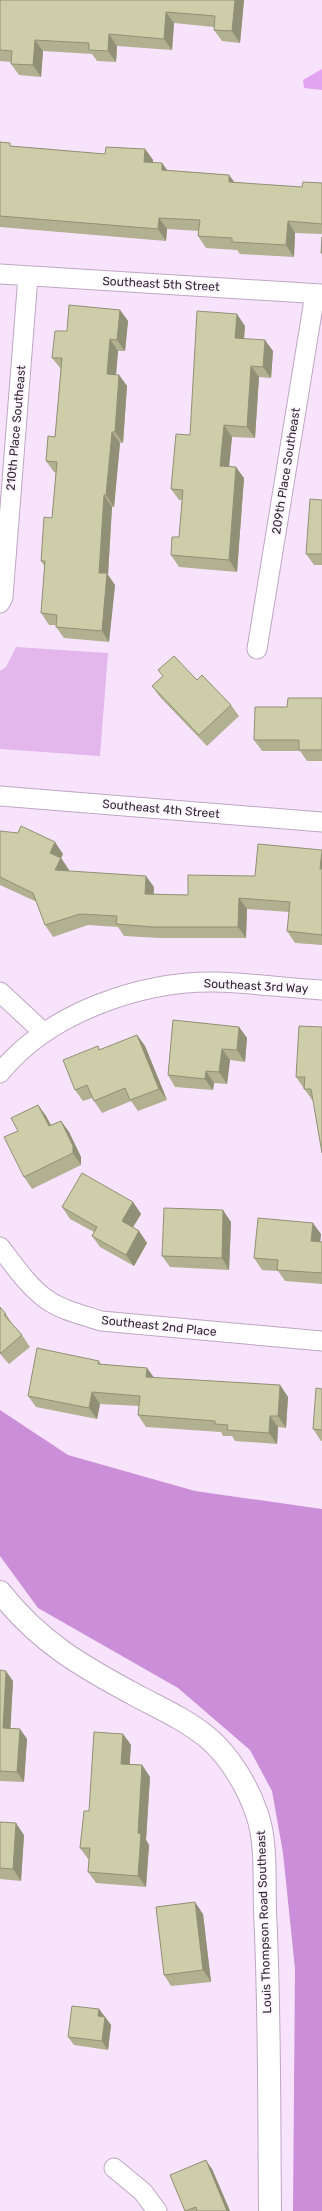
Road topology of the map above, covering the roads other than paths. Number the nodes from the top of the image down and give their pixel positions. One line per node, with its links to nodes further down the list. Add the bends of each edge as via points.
1 (0, 274): 2 (street, Southeast 5th Street)
2 (28, 276): 3 (street, Southeast 5th Street); 4 (street, 210th Place Southeast, via 3,597)
3 (319, 294): 5 (street, 209th Place Southeast)
4 (0, 603)
5 (257, 649)
6 (0, 796): 7 (street, Southeast 4th Street)
7 (322, 822)
8 (322, 990): 10 (street, Southeast 3rd Way, via 215,982 153,988 103,1002)
9 (0, 992): 10 (street)
10 (44, 1032): 11 (street, Southeast 3rd Way)
11 (0, 1073)
12 (0, 1247): 13 (street, Southeast 2nd Place, via 24,1278 46,1299 101,1321)
13 (322, 1341)
14 (0, 1592): 17 (street, Louis Thompson Road Southeast, via 36,1633 71,1659 187,1723 208,1738 226,1757 243,1783 258,1815 262,1834 267,1939)
15 (114, 2168): 16 (street, via 142,2192)
16 (158, 2211)
17 (270, 2211)

